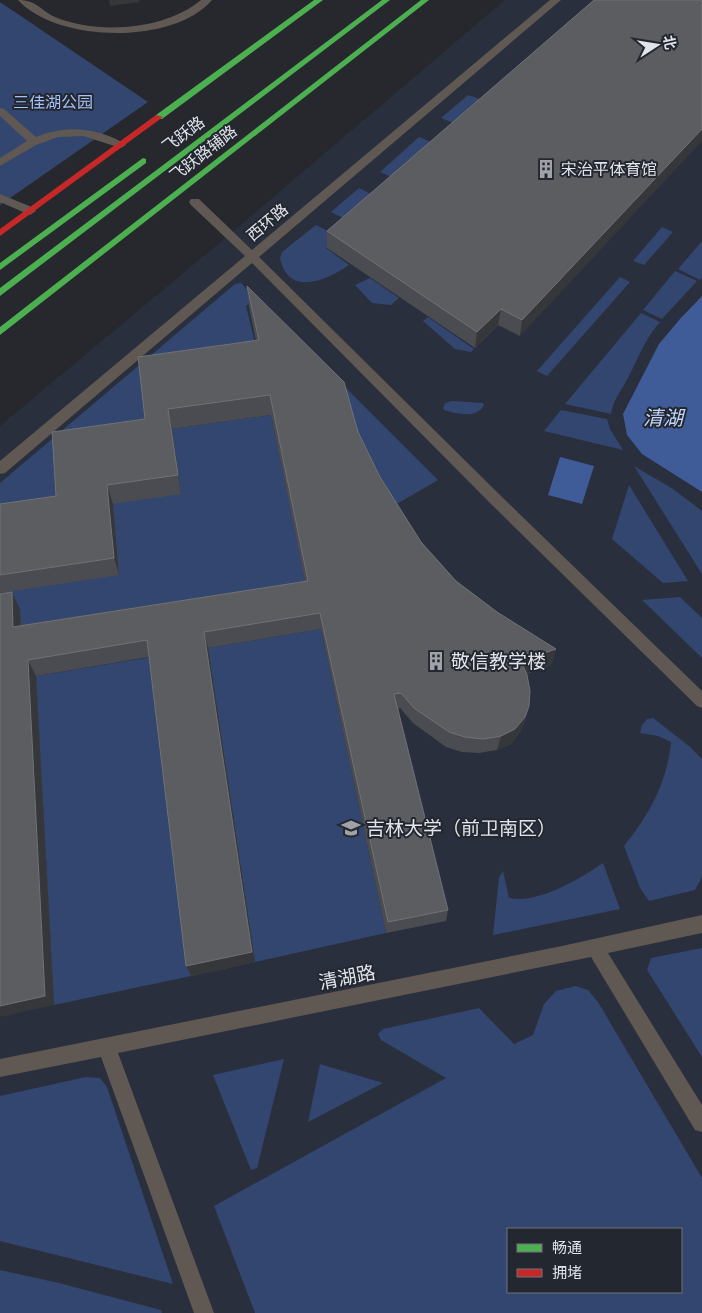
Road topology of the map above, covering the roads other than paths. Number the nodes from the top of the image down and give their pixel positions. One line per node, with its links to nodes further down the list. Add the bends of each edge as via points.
1 (23, 0): 2 (lane, via 52,19 105,31 133,30 183,17)
2 (206, 0)
3 (319, 0): 9 (street)
4 (386, 0): 18 (street, 飞跃路)
5 (426, 0): 19 (street, 飞跃路辅路)
6 (556, 0): 16 (lane, 西环路)
7 (0, 111): 8 (lane)
8 (34, 141): 9 (lane, via 80,133); 11 (lane)
9 (122, 145): 14 (street)
10 (152, 154): 17 (street, 飞跃路)
11 (0, 162)
12 (0, 198): 14 (lane)
13 (195, 202): 16 (lane)
14 (30, 212): 15 (street)
15 (0, 233)
16 (252, 256): 20 (lane, 西环路); 21 (lane)
17 (0, 268)
18 (0, 293)
19 (0, 332)
20 (0, 469)
21 (702, 701)
22 (702, 924): 23 (lane, 清湖路)
23 (595, 948): 24 (lane, 清湖路); 26 (lane)
24 (107, 1047): 25 (lane, 清湖路); 27 (lane)
25 (0, 1068)
26 (702, 1123)
27 (204, 1313)

